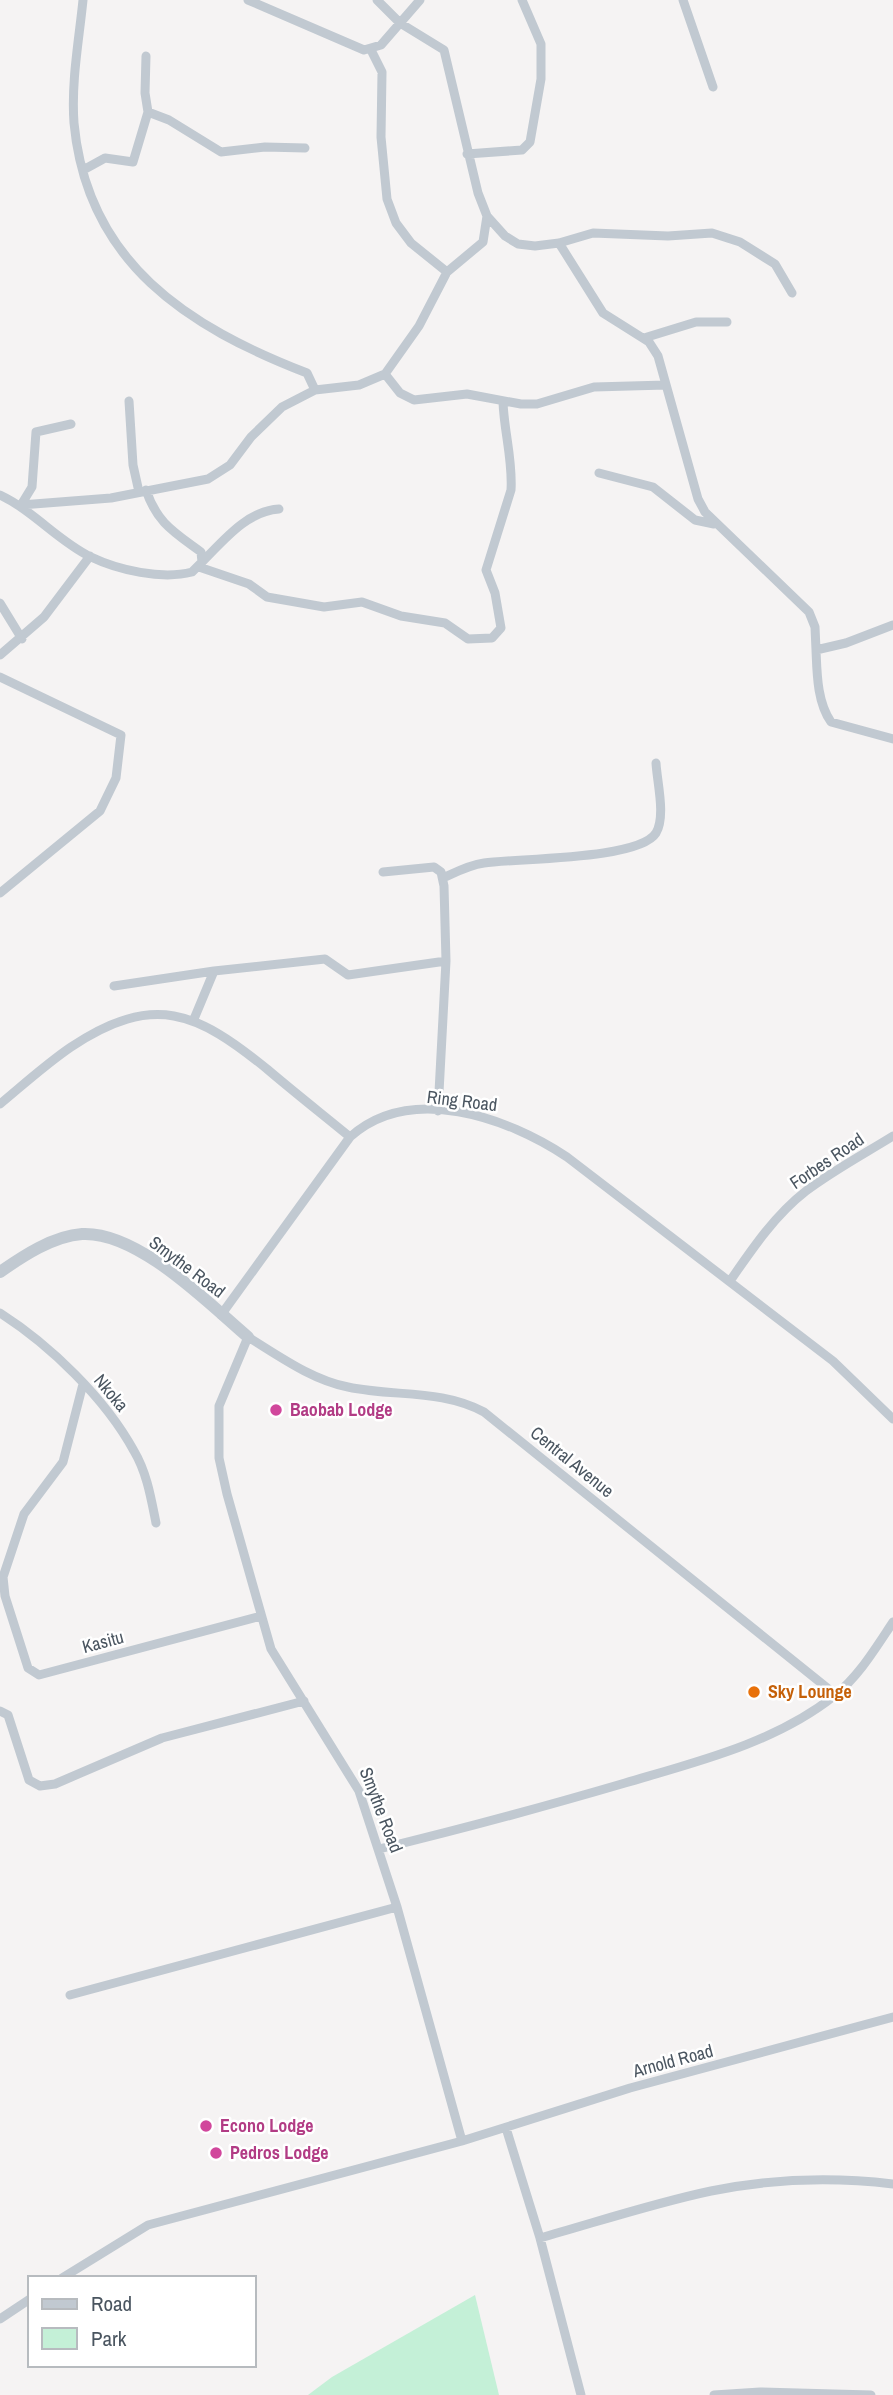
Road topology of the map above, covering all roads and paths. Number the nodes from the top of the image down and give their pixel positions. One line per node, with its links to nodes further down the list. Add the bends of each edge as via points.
1 (83, 0): 14 (street, via 74,123)
2 (248, 0): 8 (street)
3 (377, 0): 7 (street)
4 (420, 0): 7 (street)
5 (522, 0): 13 (street, via 542,52 530,142 522,150)
6 (682, 0): 10 (street)
7 (400, 23): 8 (street, via 382,45); 13 (street, via 444,50)
8 (371, 50): 17 (street, via 382,72 381,137 387,199 411,243)
9 (146, 56): 11 (street)
10 (713, 87)
11 (148, 112): 12 (street, via 170,120 220,152); 14 (street, via 133,162 105,158)
12 (305, 148)
13 (467, 154): 15 (street)
14 (85, 169): 23 (street, via 98,212 157,291 220,337 307,373)
15 (488, 216): 16 (street, via 518,244); 17 (street, via 483,242)
16 (559, 243): 18 (street, via 593,233 722,235 775,264); 20 (street, via 603,313)
17 (447, 272): 21 (street, via 419,326)
18 (792, 293)
19 (727, 321): 20 (street, via 696,322)
20 (643, 338): 22 (street, via 658,356)
21 (385, 374): 23 (street, via 359,385); 25 (street, via 400,393 414,400 467,394)
22 (666, 385): 25 (street, via 594,387 537,404); 32 (street, via 698,499)
23 (315, 390): 28 (street, via 282,407 222,472 208,479)
24 (129, 401): 28 (street, via 133,465)
25 (503, 402): 34 (street, via 512,477 486,570 501,628 492,638 468,639 445,623 401,616 362,602 324,607 267,597 249,584)
26 (71, 424): 30 (street, via 36,432 32,487)
27 (598, 473): 32 (street, via 653,487 695,520)
28 (143, 491): 30 (street); 34 (street, via 153,512 201,552)
29 (0, 495): 30 (street)
30 (21, 505): 33 (street)
31 (279, 509): 34 (street, via 246,520)
32 (714, 524): 38 (street, via 809,612)
33 (90, 556): 34 (street, via 153,574 182,575); 37 (street)
34 (200, 564)
35 (0, 603): 37 (street)
36 (893, 625): 38 (street)
37 (22, 639): 39 (street)
38 (816, 650): 41 (street, via 818,683 831,722)
39 (0, 655)
40 (0, 677): 45 (street, via 121,735 116,778 100,811)
41 (893, 739)
42 (656, 764): 44 (street, via 660,819 649,841 596,854 483,863)
43 (383, 872): 44 (street, via 434,867)
44 (443, 878): 46 (street)
45 (0, 893)
46 (446, 961): 47 (street, via 348,975 325,959); 51 (street)
47 (214, 971): 48 (street); 49 (street)
48 (114, 986)
49 (194, 1019): 50 (street, via 147,1015 100,1031 71,1047); 53 (street, via 231,1040)
50 (0, 1104)
51 (438, 1111): 53 (street, Ring Road, via 403,1111 381,1117 365,1123); 55 (street, Ring Road, via 507,1123 540,1139)
52 (893, 1136): 55 (street, Forbes Road, via 806,1192 765,1232)
53 (350, 1137): 57 (street, Ring Road)
54 (0, 1272): 57 (street, Smythe Road, via 49,1244 92,1235 119,1241 154,1260)
55 (730, 1281): 60 (street, Ring Road, via 833,1361)
56 (0, 1313): 59 (street, Nkoka, via 53,1352)
57 (221, 1315): 58 (street, Smythe Road)
58 (248, 1337): 62 (street, Smythe Road, via 219,1406 219,1458); 64 (street, Central Avenue, via 329,1381 361,1390 452,1398 484,1412)
59 (83, 1384): 61 (street, Nkoka, via 135,1451); 62 (street, Kasitu, via 63,1462 19,1524 3,1577 28,1668 39,1675)
60 (893, 1419)
61 (156, 1523)
62 (261, 1616): 65 (street, Smythe Road, via 271,1649)
63 (893, 1622): 64 (street, via 861,1671)
64 (836, 1695): 67 (street, via 812,1712 739,1746 570,1799)
65 (304, 1701): 66 (street, via 162,1738 40,1787 29,1780 8,1715); 67 (street, Smythe Road, via 359,1791)
66 (0, 1711)
67 (379, 1849): 68 (street, Smythe Road)
68 (397, 1907): 69 (street); 72 (street, Smythe Road)
69 (70, 1995)
70 (893, 2017): 71 (street, Arnold Road, via 631,2088)
71 (506, 2128): 72 (street, Arnold Road); 74 (street)
72 (462, 2141): 75 (street, via 148,2225)
73 (893, 2184): 74 (street, via 779,2182 710,2191)
74 (540, 2238): 78 (street)
75 (65, 2276)
76 (28, 2300): 77 (street)
77 (0, 2319)
78 (582, 2395)
79 (714, 2395): 80 (street)
80 (871, 2395)

